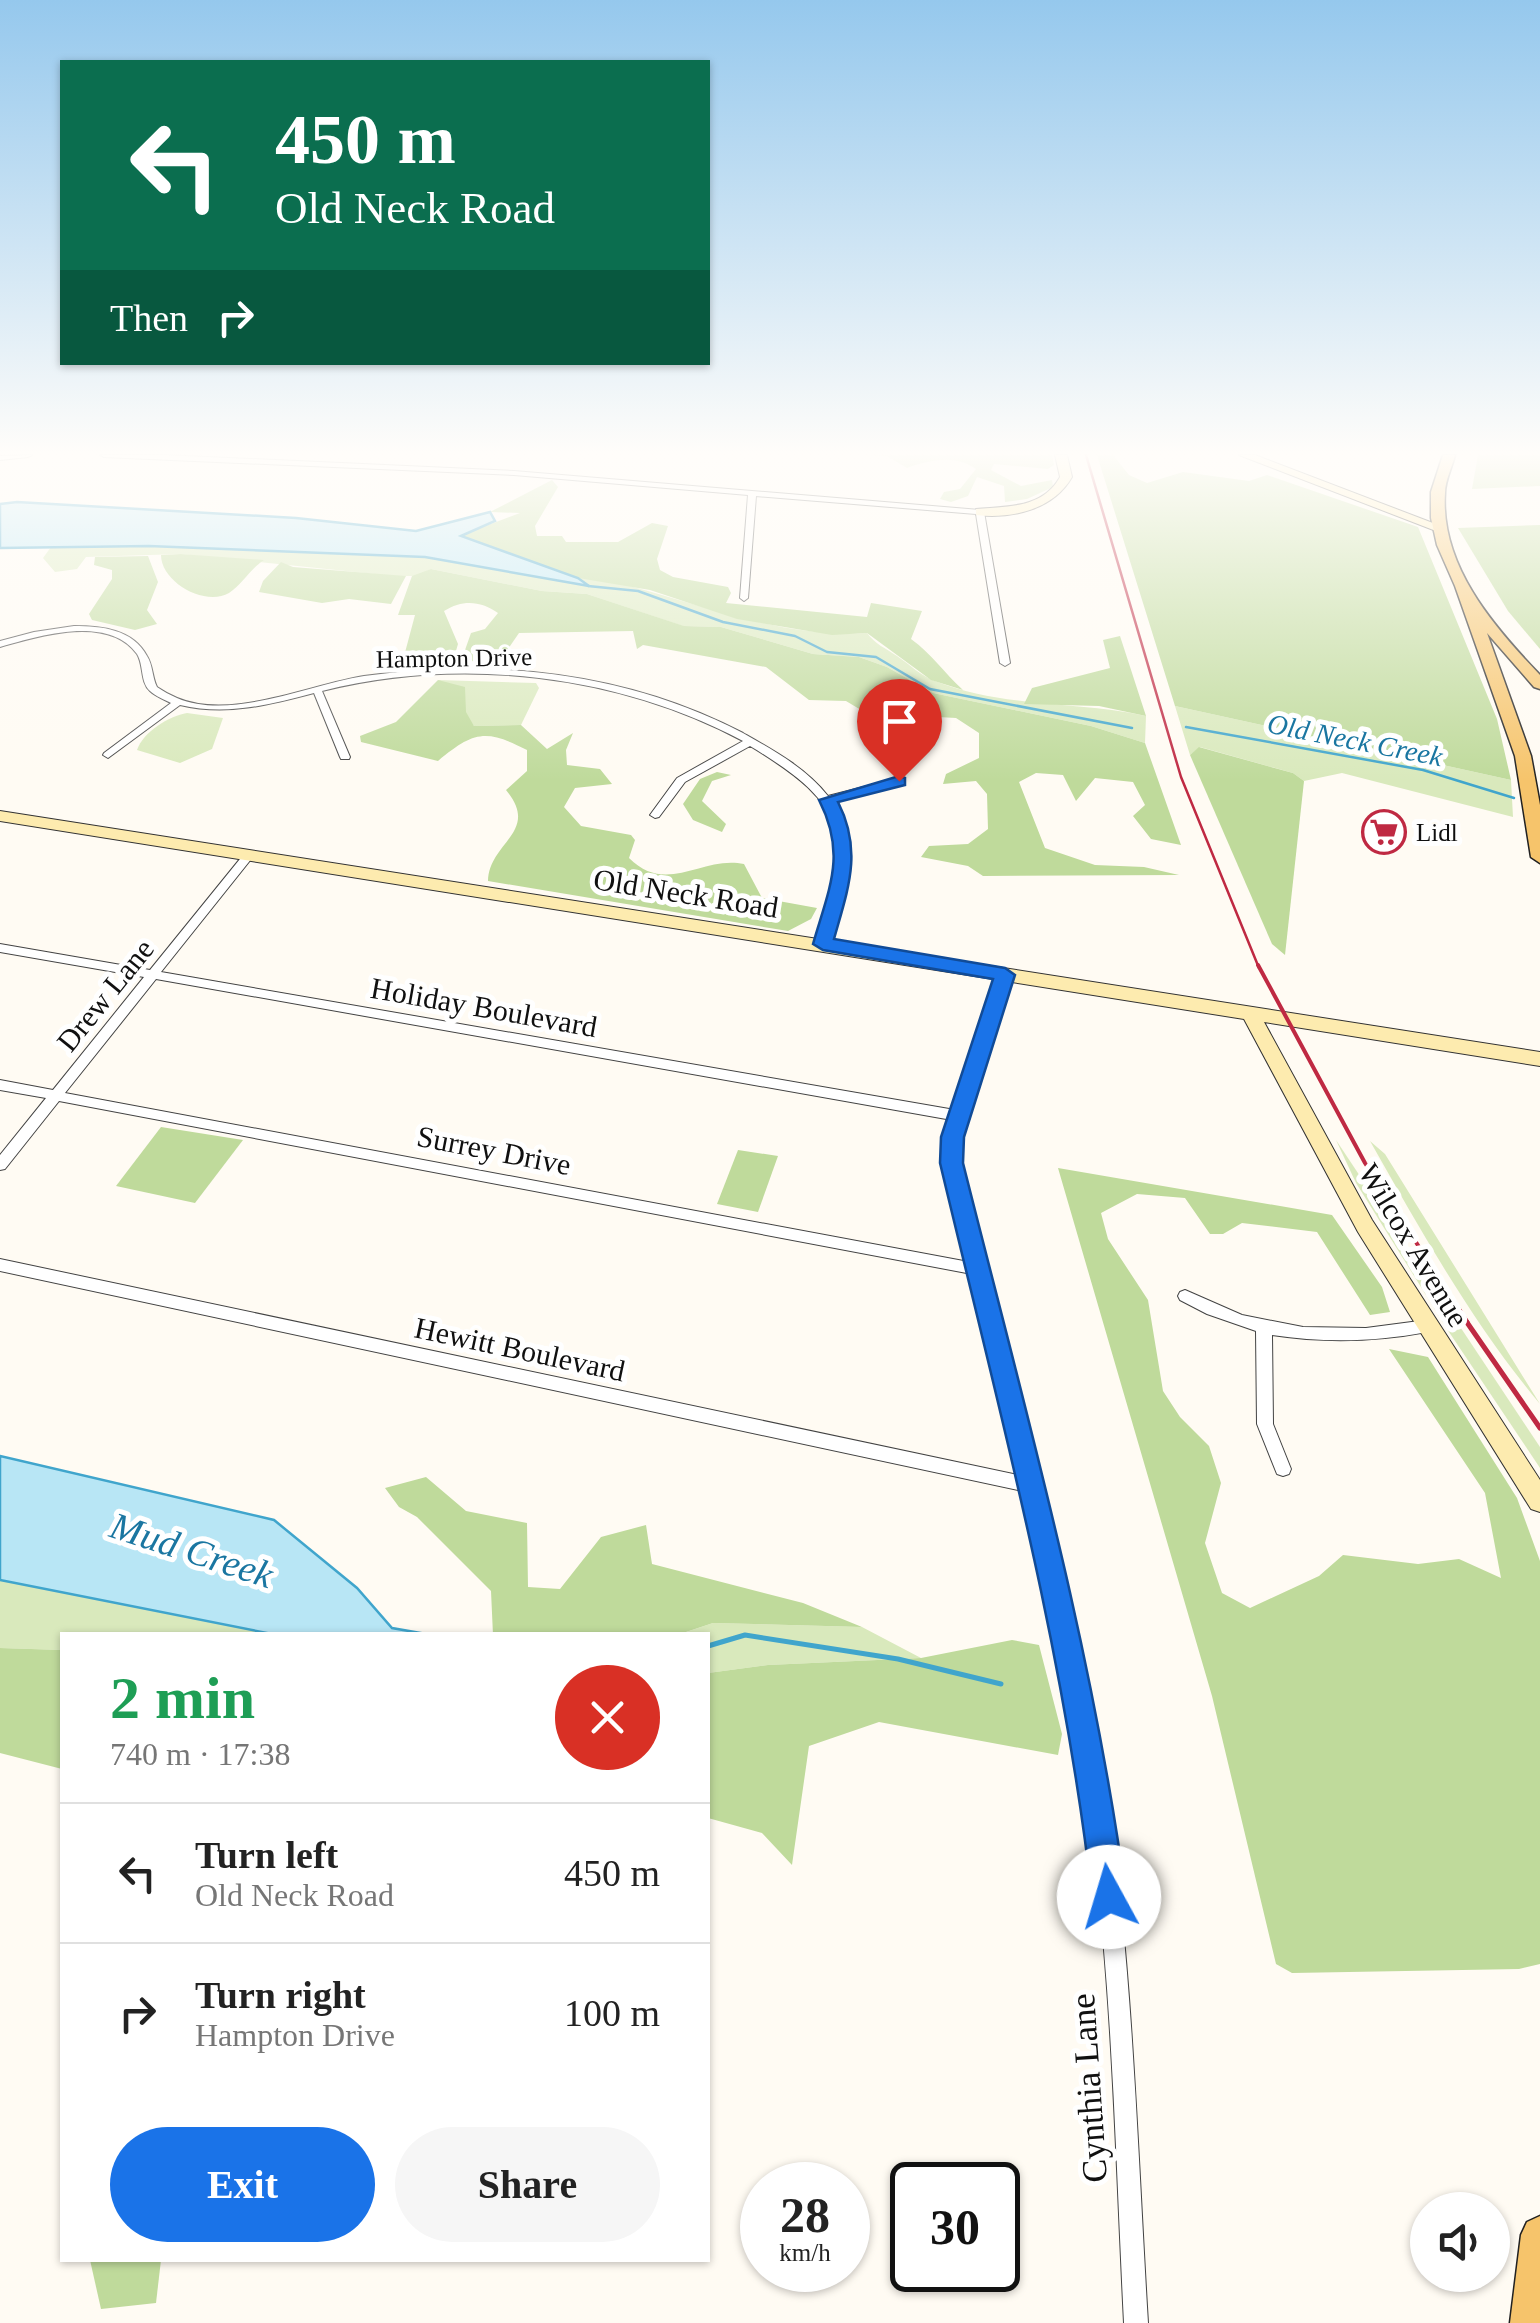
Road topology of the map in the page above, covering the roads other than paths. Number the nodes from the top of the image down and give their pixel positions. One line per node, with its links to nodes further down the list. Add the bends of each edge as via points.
1 (747, 563): 5 (street)
2 (988, 563): 7 (street)
3 (1453, 563): 4 (main road)
4 (1458, 576): 8 (main road, via 1494,636); 19 (main road, via 1524,756)
5 (744, 598)
6 (0, 644): 10 (street, via 62,630 115,635 138,648 148,683)
7 (1004, 663)
8 (1540, 684)
9 (317, 690): 10 (street, Hampton Drive, via 230,706); 11 (street, Hampton Drive, via 397,675 562,678 689,708); 13 (street)
10 (176, 704): 12 (street)
11 (750, 741): 15 (street, Hampton Drive); 16 (street, via 681,780)
12 (108, 755)
13 (346, 757)
14 (899, 781): 15 (street)
15 (828, 800): 20 (street, via 842,826 846,866)
16 (655, 814)
17 (0, 816): 18 (street, Old Neck Road)
18 (248, 856): 20 (street, Old Neck Road); 22 (street, Drew Lane)
19 (1540, 857)
20 (823, 944): 23 (street, Old Neck Road)
21 (0, 948): 22 (street, Holiday Boulevard)
22 (154, 974): 27 (street, Drew Lane); 28 (street, Holiday Boulevard)
23 (1005, 975): 24 (street, Old Neck Road); 28 (street, Cynthia Lane)
24 (1251, 1014): 25 (street, Old Neck Road); 34 (street, Wilcox Avenue, via 1314,1137)
25 (1540, 1059)
26 (0, 1086): 27 (street, Surrey Drive)
27 (56, 1095): 29 (street, Drew Lane); 31 (street, Surrey Drive)
28 (959, 1116): 31 (street, Cynthia Lane, via 952,1163)
29 (0, 1165)
30 (0, 1266): 36 (street, Hewitt Boulevard)
31 (978, 1269): 36 (street, Cynthia Lane)
32 (1185, 1296): 33 (street, via 1223,1316)
33 (1264, 1324): 34 (street, via 1352,1338); 35 (street, via 1265,1424)
34 (1427, 1326): 37 (street, Wilcox Avenue)
35 (1282, 1468)
36 (1030, 1485): 39 (street, Cynthia Lane, via 1066,1637 1106,1864)
37 (1540, 1501)
38 (1540, 2235): 40 (main road)
39 (1136, 2323)
40 (1529, 2323)

